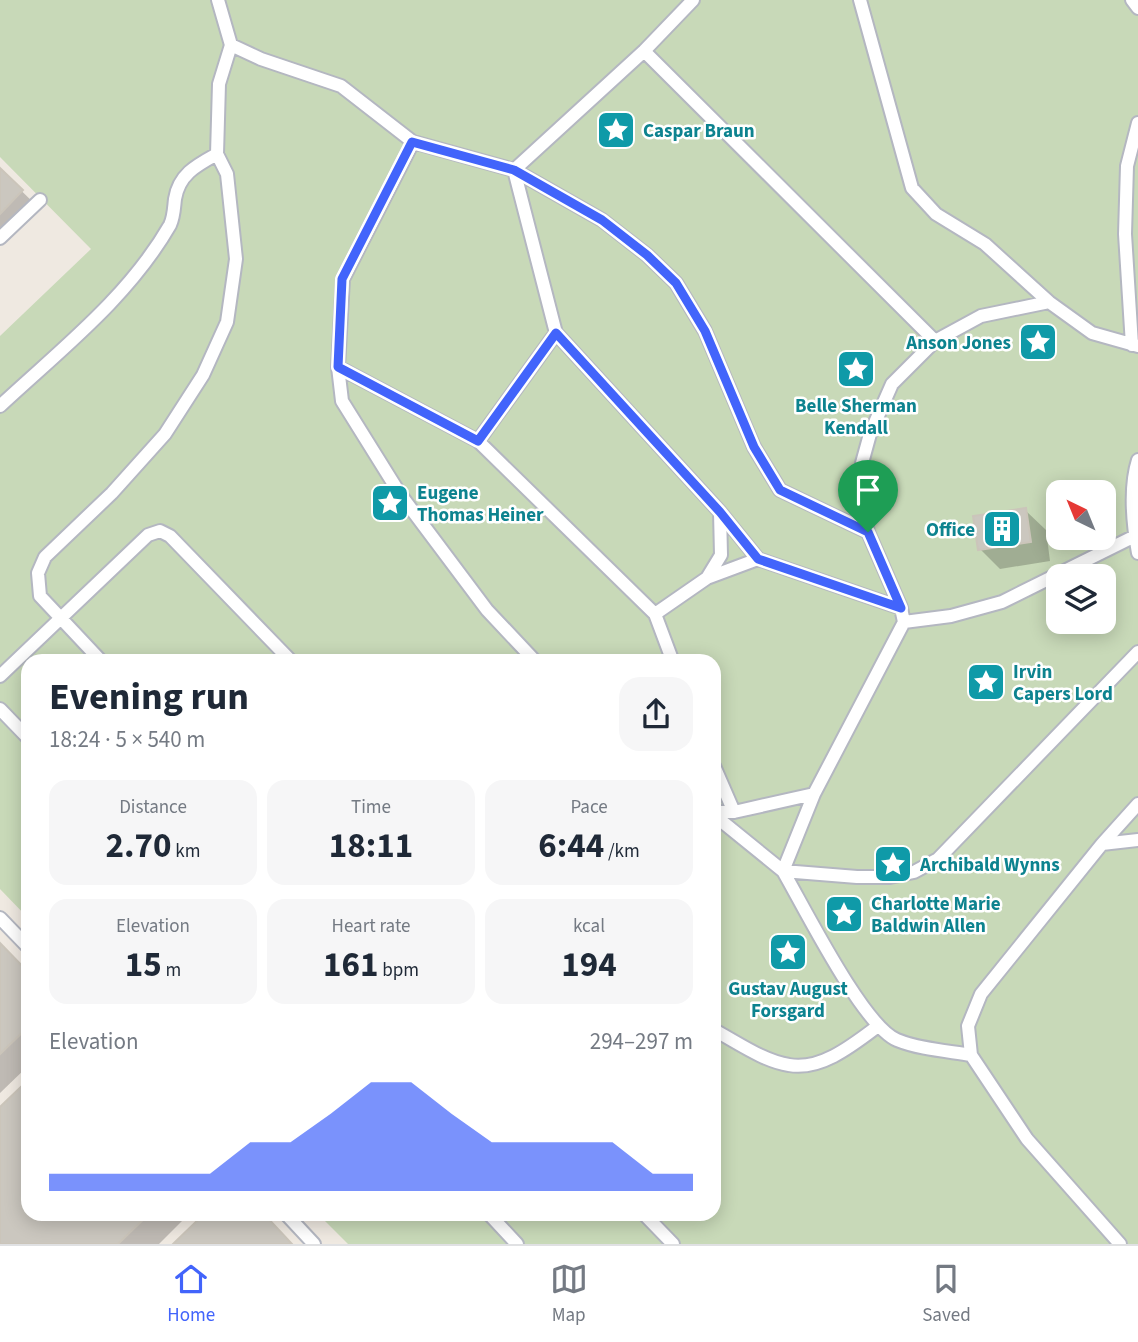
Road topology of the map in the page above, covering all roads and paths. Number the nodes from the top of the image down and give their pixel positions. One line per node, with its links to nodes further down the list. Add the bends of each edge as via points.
1 (218, 0): 6 (lane)
2 (693, 0): 7 (lane)
3 (860, 0): 14 (lane, via 912,188 936,214 985,244)
4 (1132, 0): 5 (lane)
5 (1138, 8)
6 (231, 45): 9 (lane, via 341,86); 10 (lane, via 219,83)
7 (644, 51): 11 (lane); 16 (lane)
8 (1138, 123): 17 (lane, via 1127,166 1125,234)
9 (412, 142): 11 (lane); 18 (lane, via 342,279)
10 (217, 154): 19 (lane, via 192,168 177,187 172,221 118,296); 30 (lane, via 227,174 236,259 227,322 204,375 165,434 45,557 38,573 40,596)
11 (514, 170): 15 (lane); 23 (lane, via 602,220 676,283 705,331 754,447 780,490)
12 (40, 200): 13 (lane)
13 (0, 238)
14 (1049, 302): 16 (lane, via 981,316); 17 (lane, via 1092,332)
15 (556, 333): 20 (lane); 22 (lane)
16 (935, 341): 23 (lane, via 892,384 870,434 859,492)
17 (1135, 346)
18 (338, 367): 20 (lane); 36 (lane, via 342,401 400,494 487,610)
19 (0, 406)
20 (478, 441): 29 (lane)
21 (1138, 460): 24 (lane)
22 (720, 512): 26 (lane); 27 (lane, via 721,555)
23 (868, 532): 28 (lane)
24 (1135, 536): 25 (lane); 31 (lane, via 1002,602 951,616)
25 (1138, 553)
26 (758, 559): 27 (lane); 28 (lane)
27 (707, 578): 29 (lane)
28 (901, 608): 31 (lane)
29 (655, 614): 37 (lane)
30 (60, 618): 33 (lane); 34 (lane); 35 (lane, via 148,535 160,531)
31 (904, 622): 43 (lane)
32 (1138, 652): 50 (lane, via 938,859 914,872 890,877)
33 (23, 654)
34 (94, 654)
35 (284, 654)
36 (528, 654)
37 (670, 654)
38 (21, 656): 39 (lane)
39 (0, 677)
40 (0, 709): 41 (lane)
41 (21, 731)
42 (721, 782): 45 (lane)
43 (814, 794): 45 (lane); 50 (lane)
44 (1138, 804): 49 (lane)
45 (734, 812): 46 (lane)
46 (721, 813)
47 (721, 819): 50 (lane)
48 (1138, 840): 49 (lane)
49 (1102, 844): 55 (lane, via 981,994 968,1026)
50 (783, 871): 53 (lane, via 860,1004)
51 (0, 918): 52 (lane)
52 (21, 940)
53 (878, 1026): 54 (lane, via 821,1061 795,1066 772,1060); 55 (lane, via 896,1040)
54 (721, 1034)
55 (971, 1055): 62 (lane, via 1027,1139)
56 (293, 1221): 59 (lane)
57 (496, 1221): 60 (lane)
58 (651, 1221): 61 (lane)
59 (314, 1244)
60 (517, 1244)
61 (673, 1244)
62 (1120, 1244)

